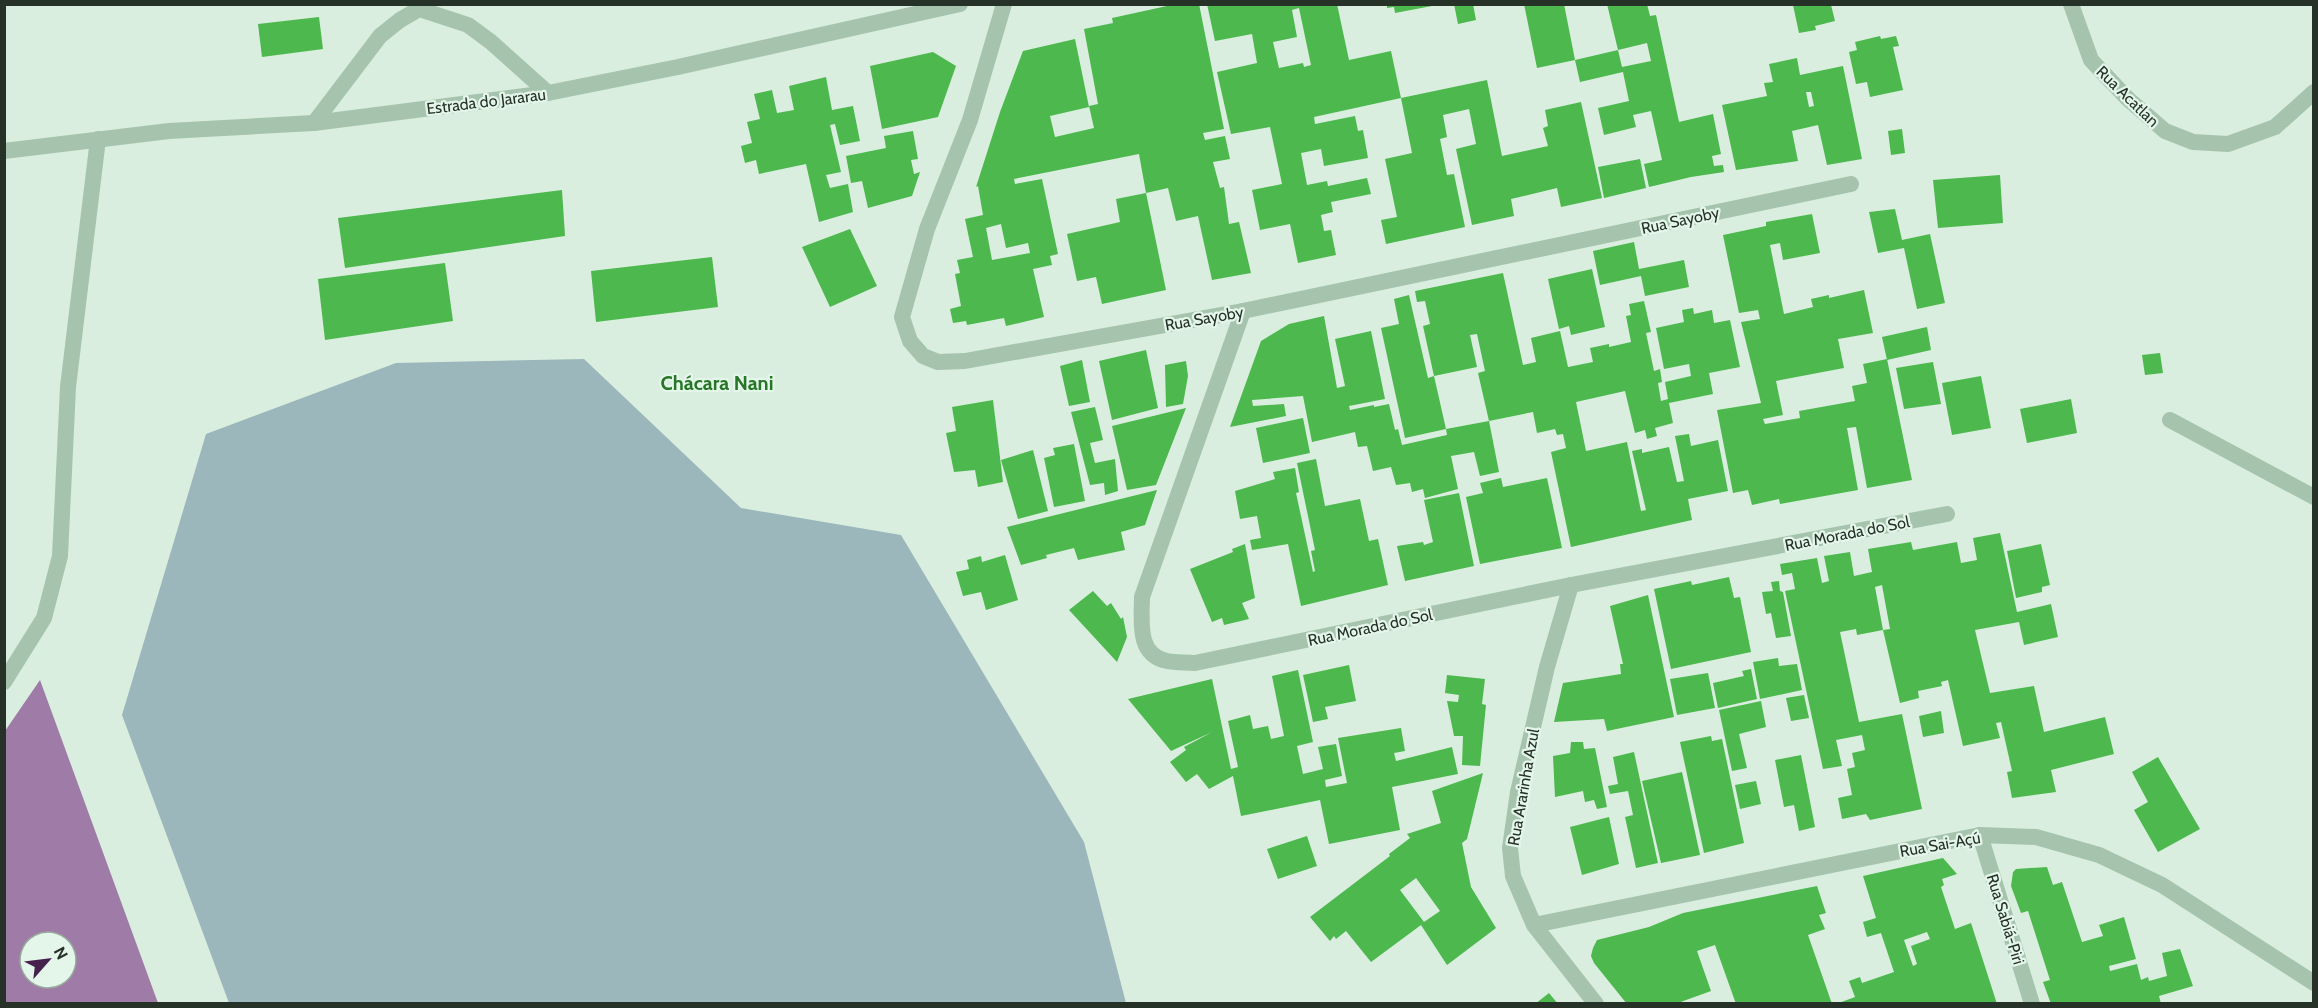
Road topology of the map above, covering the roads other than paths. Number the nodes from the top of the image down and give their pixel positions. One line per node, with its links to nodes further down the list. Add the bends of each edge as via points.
1 (960, 4): 6 (street, Estrada do Jararau)
2 (1004, 4): 11 (street, Rua Sayoby, via 970,120 927,229 902,317 910,341 923,356 938,362 965,360)
3 (2071, 4): 5 (street, Rua Acatlan, via 2091,60 2165,131 2193,142 2228,144 2275,127)
4 (421, 7): 6 (street, via 468,25); 7 (street, via 380,36)
5 (2313, 92)
6 (548, 93): 7 (street, Estrada do Jararau)
7 (314, 123): 8 (street, Estrada do Jararau, via 169,131)
8 (98, 140): 9 (street, Estrada do Jararau); 16 (street, via 68,387 60,556 44,618)
9 (4, 151)
10 (1851, 184): 11 (street, Rua Sayoby)
11 (1243, 311): 15 (street, Rua Morada do Sol, via 1142,597 1142,639 1152,654 1165,661 1195,663)
12 (2170, 420): 13 (street)
13 (2313, 498)
14 (1947, 514): 15 (street, Rua Morada do Sol)
15 (1570, 585): 18 (street, Rua Ararinha Azul, via 1518,792 1510,848 1513,876)
16 (4, 682)
17 (1980, 835): 18 (street, Rua Sai-Açú); 19 (street, Rua Sai-Açú, via 2036,837 2100,855 2162,885); 21 (street, Rua Sabiá-Piri)
18 (1534, 926): 20 (street, Rua Ararinha Azul)
19 (2311, 978)
20 (1596, 1004)
21 (2032, 1004)

